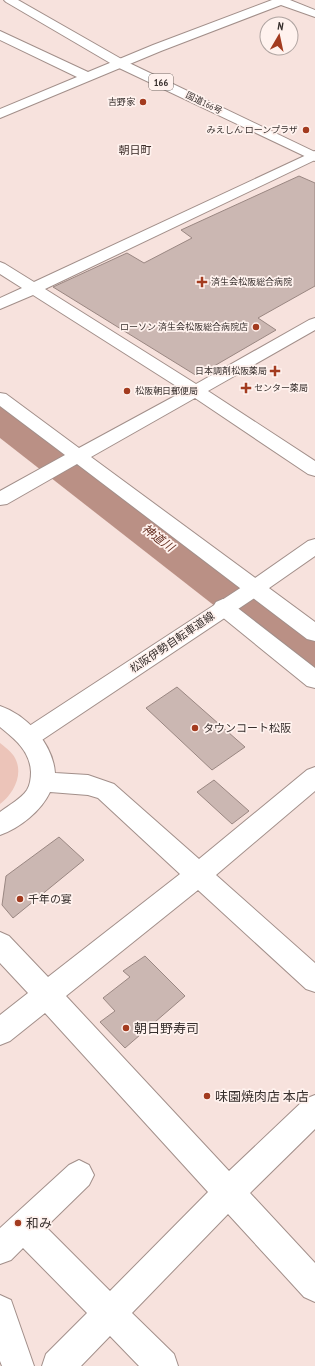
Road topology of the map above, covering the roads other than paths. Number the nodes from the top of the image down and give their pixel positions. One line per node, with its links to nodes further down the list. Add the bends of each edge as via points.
1 (10, 0): 5 (main road, 国道166号 / 166)
2 (281, 0): 3 (main road); 5 (main road)
3 (315, 14)
4 (0, 34): 6 (main road)
5 (121, 64): 6 (main road); 8 (main road, 国道166号 / 166)
6 (88, 77): 7 (main road)
7 (0, 114)
8 (314, 156): 10 (main road)
9 (0, 267): 10 (main road)
10 (33, 289): 11 (main road); 13 (main road)
11 (0, 304)
12 (315, 323): 13 (main road)
13 (196, 391): 15 (main road); 16 (main road)
14 (0, 398): 15 (main road)
15 (75, 458): 17 (main road); 19 (main road)
16 (315, 470)
17 (0, 499)
18 (315, 546): 19 (main road, 松阪伊勢自転車道線)
19 (255, 588): 20 (main road, 松阪伊勢自転車道線); 21 (main road)
20 (223, 607): 22 (main road); 24 (main road, 松阪伊勢自転車道線)
21 (315, 633)
22 (315, 680)
23 (0, 715): 24 (main road)
24 (28, 738): 26 (main road, via 39,752 44,766)
25 (315, 777): 28 (main road)
26 (42, 782): 27 (main road, via 31,802); 28 (main road, via 88,785 106,791)
27 (0, 824)
28 (199, 874): 30 (main road); 31 (main road)
29 (0, 944): 31 (main road)
30 (315, 980)
31 (48, 994): 32 (main road); 35 (main road)
32 (0, 1032)
33 (315, 1109): 35 (main road)
34 (79, 1175): 36 (main road)
35 (228, 1193): 38 (main road); 40 (main road)
36 (24, 1227): 37 (main road); 40 (main road)
37 (0, 1249)
38 (315, 1286)
39 (0, 1311): 41 (main road)
40 (110, 1313): 42 (main road); 43 (main road)
41 (18, 1366)
42 (58, 1366)
43 (162, 1366)

